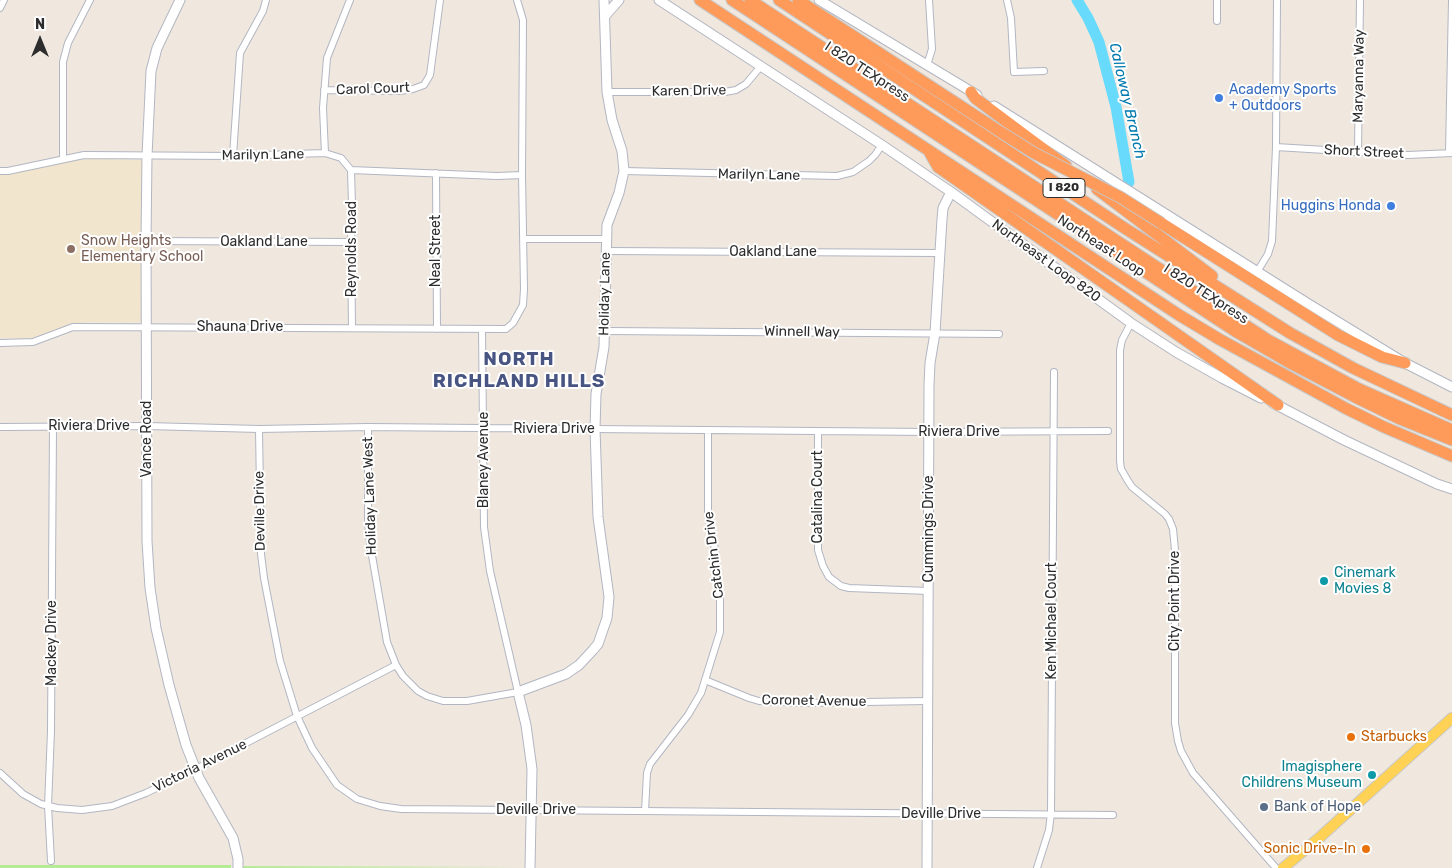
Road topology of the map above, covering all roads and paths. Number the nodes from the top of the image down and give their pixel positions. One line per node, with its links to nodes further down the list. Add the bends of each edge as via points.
1 (4, 0): 23 (street)
2 (90, 0): 40 (street, via 68,43 63,62)
3 (180, 0): 38 (street, Vance Road, via 157,48 152,71)
4 (266, 0): 39 (street, via 240,53)
5 (350, 0): 29 (street, via 330,49)
6 (440, 0): 29 (street, Carol Court, via 430,75 424,85 400,91)
7 (518, 0): 45 (street, via 522,17)
8 (604, 0): 24 (street, Holiday Lane)
9 (619, 0): 24 (street)
10 (659, 0): 27 (street, Northeast Loop 820)
11 (700, 0): 34 (highway, Northeast Loop)
12 (732, 0): 83 (highway, I 820 TEXpress, via 1235,331 1355,397)
13 (750, 0): 78 (highway, I 820 TEXpress, via 1240,323 1359,389)
14 (779, 0): 65 (highway, Northeast Loop / I 820, via 1126,229 1290,333)
15 (798, 0): 47 (highway, bridge, via 1002,133)
16 (819, 0): 26 (street)
17 (929, 0): 26 (street, via 932,48)
18 (1007, 0): 28 (street, via 1014,72)
19 (1217, 0): 25 (street)
20 (1277, 0): 33 (street)
21 (1360, 0): 35 (street, Maryanna Way)
22 (1452, 0): 37 (street)
23 (0, 8)
24 (605, 16): 30 (street, Holiday Lane)
25 (1217, 21)
26 (927, 65): 31 (street)
27 (761, 66): 30 (street, Karen Drive, via 746,84 725,92); 32 (street, Northeast Loop 820)
28 (1044, 70)
29 (324, 90): 36 (street)
30 (607, 92): 43 (street, Holiday Lane)
31 (972, 92): 47 (street, via 1117,184); 65 (highway, via 975,98 1230,289 1345,359)
32 (882, 144): 43 (street, Marilyn Lane, via 869,161 853,172 837,176); 46 (street, Northeast Loop 820)
33 (1276, 147): 35 (street, Short Street); 54 (street, via 1272,241)
34 (927, 150): 68 (highway, via 938,167); 84 (highway, Northeast Loop, via 1219,339 1347,409)
35 (1358, 152): 37 (street, Short Street)
36 (325, 153): 39 (street, Marilyn Lane); 41 (street, Marilyn Lane, via 341,158)
37 (1451, 153)
38 (147, 156): 39 (street, Marilyn Lane); 40 (street, Marilyn Lane); 50 (street, Vance Road)
39 (233, 156)
40 (63, 158): 42 (street, Marilyn Lane)
41 (351, 170): 44 (street); 51 (street, Reynolds Road)
42 (0, 171)
43 (624, 171): 49 (street, Holiday Lane, via 607,225)
44 (436, 173): 45 (street); 58 (street, Neal Street)
45 (522, 175): 48 (street)
46 (952, 192): 53 (street, Cummings Drive, via 944,208); 55 (street, Northeast Loop 820)
47 (1161, 218): 54 (street); 64 (highway, via 1338,335 1382,357)
48 (524, 239): 49 (street); 59 (street, via 523,305 506,329)
49 (606, 240): 52 (street, Holiday Lane)
50 (146, 241): 51 (street, Oakland Lane); 56 (street, Vance Road)
51 (351, 242): 57 (street, Reynolds Road)
52 (606, 251): 53 (street, Oakland Lane); 60 (street, Holiday Lane)
53 (940, 253): 61 (street, Cummings Drive)
54 (1257, 272): 64 (street)
55 (1131, 322): 68 (street, Northeast Loop 820, via 1222,378); 106 (street, City Point Drive, via 1121,345 1120,461 1128,481 1172,524 1175,550 1175,723 1178,741 1193,773)
56 (147, 327): 57 (street, Shauna Drive); 63 (street, Shauna Drive, via 73,327 33,342); 71 (street, Vance Road)
57 (352, 328): 58 (street, Shauna Drive)
58 (437, 329): 59 (street, Shauna Drive)
59 (482, 329): 75 (street, Blaney Avenue)
60 (604, 331): 61 (street, Winnell Way); 76 (street, Holiday Lane)
61 (934, 333): 62 (street, Winnell Way); 81 (street, Cummings Drive, via 930,362)
62 (999, 334)
63 (0, 343)
64 (1405, 364): 67 (street)
65 (1353, 368): 69 (highway, Northeast Loop / I 820)
66 (1054, 372): 82 (street, Ken Michael Court)
67 (1452, 387)
68 (1278, 405): 85 (street, Northeast Loop 820, via 1344,440)
69 (1452, 415)
70 (53, 426): 71 (street, Riviera Drive); 72 (street, Riviera Drive); 95 (street, Mackey Drive)
71 (147, 426): 74 (street, Riviera Drive); 93 (street, Vance Road, via 147,541 152,608 169,684)
72 (0, 427)
73 (368, 427): 74 (street, Riviera Drive); 75 (street, Riviera Drive); 87 (street, Holiday Lane West, via 370,544 387,642)
74 (259, 429): 91 (street, Deville Drive, via 264,578 280,661)
75 (484, 429): 76 (street, Riviera Drive); 89 (street, Blaney Avenue, via 484,513 490,571)
76 (595, 429): 77 (street, Riviera Drive); 89 (street, Holiday Lane, via 598,517 609,597 607,618 598,644 579,665 566,674)
77 (708, 430): 79 (street, Riviera Drive); 88 (street, Catchin Drive, via 708,515 715,549 720,632)
78 (1452, 430)
79 (818, 431): 81 (street, Riviera Drive); 86 (street, Catalina Court, via 818,550 822,566 836,583 849,588)
80 (1108, 431): 82 (street, Riviera Drive)
81 (929, 432): 82 (street, Riviera Drive); 86 (street, Cummings Drive)
82 (1053, 432): 99 (street, Ken Michael Court)
83 (1452, 440)
84 (1452, 456)
85 (1452, 489)
86 (929, 591): 90 (street, Cummings Drive)
87 (396, 665): 89 (street, Holiday Lane West, via 418,691 443,701 467,701); 91 (street, Victoria Avenue)
88 (705, 680): 90 (street, Coronet Avenue, via 759,701); 97 (street, Catchin Drive, via 688,715 650,764)
89 (518, 692): 96 (street, Blaney Avenue, via 530,748)
90 (928, 701): 98 (street, Cummings Drive)
91 (297, 716): 93 (street, Victoria Avenue); 96 (street, Deville Drive, via 328,772 338,785 357,799 401,809)
92 (1452, 718): 107 (main road)
93 (196, 769): 95 (street, Victoria Avenue, via 112,806 82,810); 102 (street, Vance Road, via 233,838)
94 (0, 773): 95 (street, Victoria Avenue, via 23,794)
95 (48, 806): 101 (street, Mackey Drive)
96 (531, 810): 97 (street, Deville Drive); 103 (street, Blaney Avenue)
97 (644, 811): 98 (street, Deville Drive)
98 (927, 814): 99 (street, Deville Drive); 104 (street, Cummings Drive)
99 (1051, 814): 100 (street, Deville Drive); 105 (street, Ken Michael Court)
100 (1113, 815)
101 (51, 860)
102 (238, 868)
103 (530, 868)
104 (927, 868)
105 (1037, 868)
106 (1276, 868)
107 (1283, 868)

